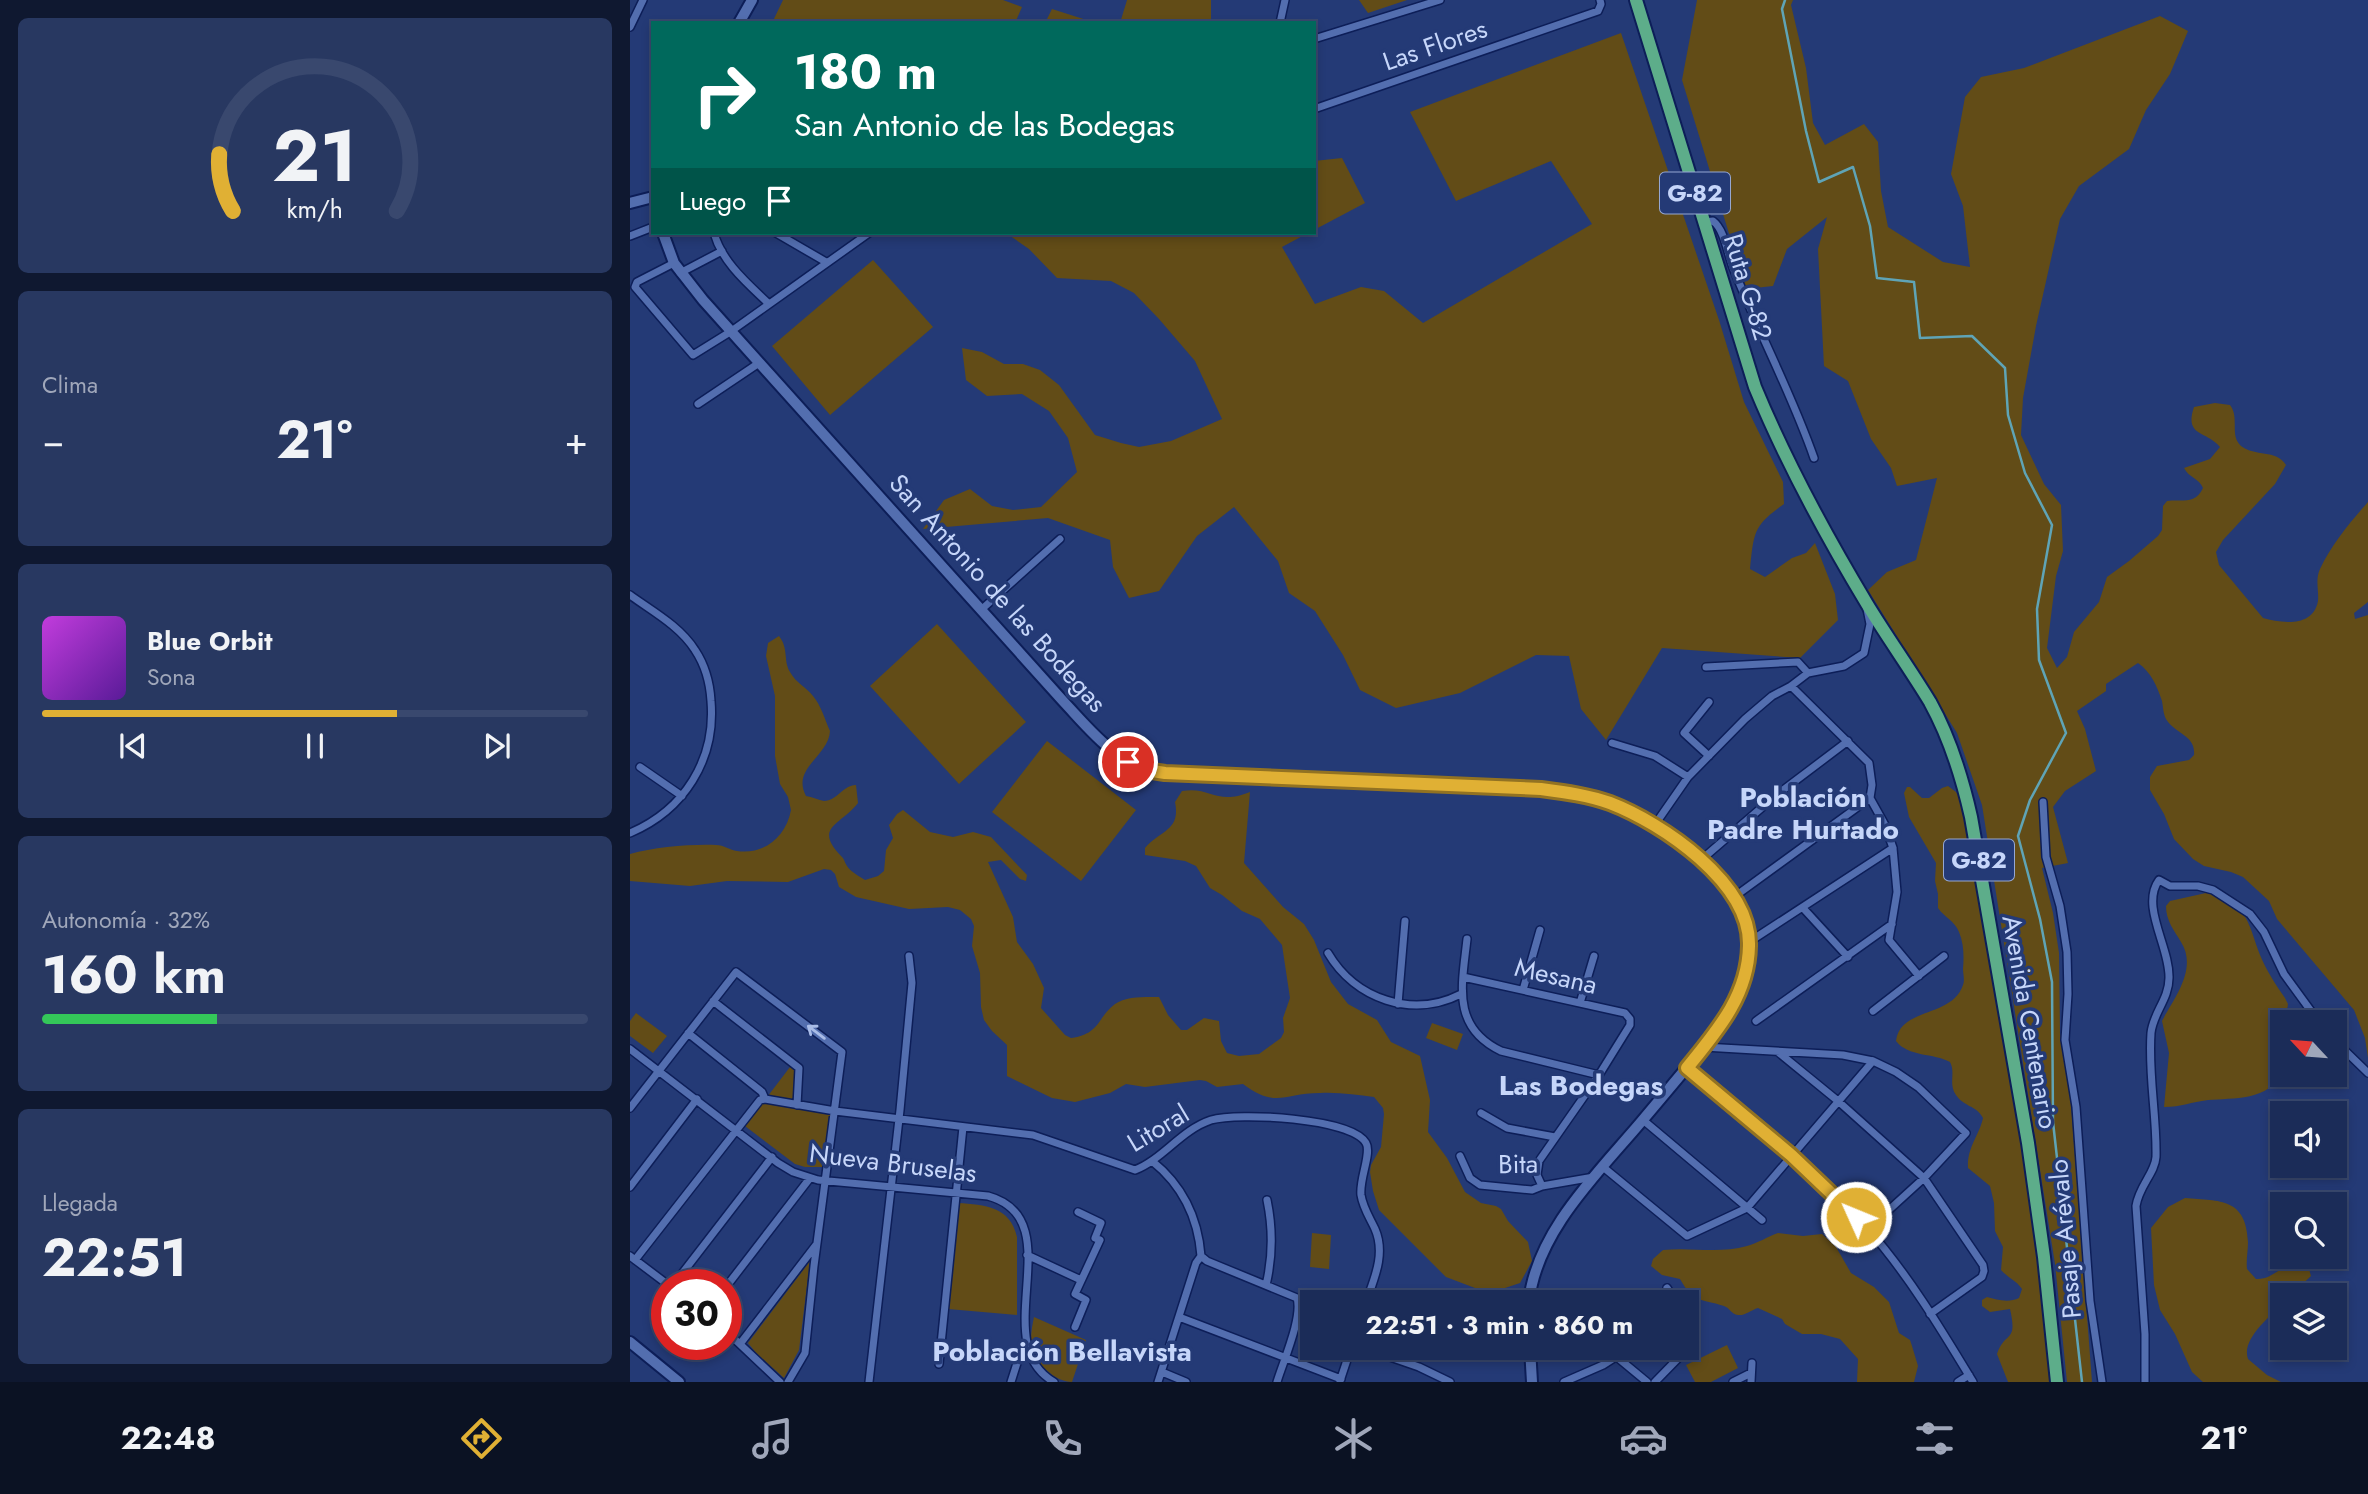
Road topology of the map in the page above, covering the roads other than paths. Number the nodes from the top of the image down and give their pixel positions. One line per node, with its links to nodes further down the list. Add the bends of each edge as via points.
1 (643, 0): 9 (street)
2 (752, 0): 7 (street)
3 (1285, 0): 8 (street)
4 (1440, 0): 10 (street)
5 (1600, 0): 11 (street, Las Flores, via 1598,11)
6 (1636, 0): 14 (main road, Ruta G-82 / G-82)
7 (740, 21)
8 (1280, 21)
9 (630, 27)
10 (1316, 38)
11 (1316, 108)
12 (651, 198): 13 (street)
13 (630, 203)
14 (1704, 222): 27 (main road, Ruta G-82 / G-82); 29 (street, via 1713,221 1720,228 1735,274)
15 (651, 228): 20 (street)
16 (664, 235): 23 (street, San Antonio de las Bodegas)
17 (715, 235): 21 (street)
18 (779, 235): 22 (street)
19 (862, 235): 22 (street)
20 (630, 236)
21 (722, 251): 23 (street); 24 (street)
22 (826, 262): 24 (street)
23 (677, 268): 25 (street, San Antonio de las Bodegas); 25 (street, via 657,270 637,282 636,288 692,355)
24 (768, 303): 25 (street)
25 (730, 331): 26 (street, San Antonio de las Bodegas)
26 (759, 363): 28 (street); 33 (street, San Antonio de las Bodegas)
27 (1755, 387): 32 (main road, Avenida Centenario / G-82, via 1790,466)
28 (698, 404)
29 (1814, 458)
30 (1060, 539): 33 (street)
31 (630, 595): 43 (street, via 689,641 708,683 712,709 709,745 698,775)
32 (1866, 602): 35 (street, via 1870,624 1864,653 1844,666); 161 (main road, Avenida Centenario / G-82, via 1933,710 1966,795 2028,1143)
33 (982, 610): 46 (street, San Antonio de las Bodegas, via 1107,747 1146,770 1541,789 1607,802)
34 (1706, 667): 35 (street, via 1798,662)
35 (1808, 673): 36 (street)
36 (1791, 686): 38 (street); 40 (street, via 1772,695)
37 (1709, 702): 40 (street, via 1684,733)
38 (1848, 741): 44 (street, via 1869,763); 49 (street, via 1773,797)
39 (1612, 743): 42 (street, via 1654,756)
40 (1709, 756): 42 (street)
41 (640, 767): 43 (street)
42 (1688, 777): 46 (street)
43 (682, 796): 47 (street, via 659,817)
44 (1870, 799): 48 (street); 50 (street)
45 (2043, 802): 162 (street, Pasaje Arévalo, via 2046,857 2067,952 2065,1040 2076,1107 2090,1301)
46 (1654, 826): 49 (street, San Antonio de las Bodegas)
47 (630, 833)
48 (1893, 848): 51 (street); 53 (street, via 1897,892)
49 (1701, 860): 50 (street, San Antonio de las Bodegas)
50 (1734, 897): 56 (street, San Antonio de las Bodegas)
51 (1803, 908): 56 (street); 61 (street)
52 (1405, 921): 68 (street)
53 (1892, 924): 61 (street); 62 (street, via 1889,940)
54 (1540, 930): 64 (street)
55 (1467, 939): 63 (street)
56 (1749, 942): 73 (street, San Antonio de las Bodegas, via 1745,976 1735,1002)
57 (1328, 953): 68 (street, via 1360,988)
58 (909, 956): 89 (street, via 912,983)
59 (1594, 956): 67 (street)
60 (1944, 956): 62 (street)
61 (1848, 957): 71 (street)
62 (1919, 976): 70 (street)
63 (1463, 977): 64 (street, Mesana); 65 (street)
64 (1523, 990): 67 (street, Mesana)
65 (1461, 994): 68 (street, via 1428,1005); 81 (street, via 1472,1028 1494,1048)
66 (713, 1001): 72 (street); 85 (street, via 799,1068); 87 (street, one-way to 66, via 842,1052 736,972)
67 (1580, 1003): 81 (street, Mesana, via 1625,1013 1630,1019)
68 (1398, 1004)
69 (2310, 1010): 163 (street, via 2250,914 2213,890 2170,886 2159,880 2151,896 2169,979 2151,1034 2155,1163 2136,1206)
70 (1873, 1011)
71 (1756, 1021)
72 (688, 1033): 79 (street); 83 (street, via 762,1091)
73 (1704, 1047): 75 (street); 78 (street, San Antonio de las Bodegas)
74 (630, 1049): 79 (street, Nueva Bruselas)
75 (1777, 1052): 77 (street); 84 (street)
76 (2347, 1053): 80 (street)
77 (1872, 1061): 84 (street); 101 (street, via 1918,1087 1966,1133)
78 (1687, 1068): 90 (street, San Antonio de las Bodegas); 94 (street)
79 (659, 1070): 82 (street, Nueva Bruselas); 86 (street)
80 (2368, 1073)
81 (1599, 1075): 93 (street)
82 (696, 1099): 92 (street, Nueva Bruselas); 104 (street)
83 (765, 1099): 85 (street, Litoral); 92 (street)
84 (1838, 1101): 94 (street); 101 (street)
85 (797, 1105): 87 (street, Litoral)
86 (630, 1108)
87 (835, 1111): 89 (street, Litoral); 102 (street)
88 (1481, 1113): 93 (street, via 1507,1128)
89 (899, 1118): 91 (street, Litoral); 105 (street)
90 (1643, 1120): 98 (street, San Antonio de las Bodegas); 108 (street)
91 (963, 1127): 97 (street, Litoral, via 1033,1135 1135,1170); 106 (street)
92 (735, 1129): 96 (street, Nueva Bruselas); 115 (street)
93 (1555, 1137): 103 (street, via 1538,1166)
94 (1791, 1155): 108 (street); 111 (street)
95 (1460, 1156): 103 (street, Bita, via 1470,1178 1480,1185 1532,1190)
96 (772, 1157): 100 (street, Nueva Bruselas); 116 (street)
97 (1152, 1161): 114 (street, via 1178,1187 1190,1208); 121 (street, Litoral, via 1190,1131 1227,1118 1296,1119 1360,1137 1369,1151 1361,1180 1362,1198 1380,1251)
98 (1602, 1167): 99 (street, San Antonio de las Bodegas); 108 (street, via 1688,1236)
99 (1594, 1177): 103 (street, Bita); 122 (street, San Antonio de las Bodegas, via 1549,1241)
100 (810, 1178): 102 (street, Nueva Bruselas); 117 (street)
101 (1924, 1178): 111 (street); 123 (street, via 1984,1271)
102 (826, 1181): 105 (street, Nueva Bruselas); 112 (street)
103 (1542, 1186)
104 (630, 1187)
105 (891, 1187): 106 (street, Nueva Bruselas); 148 (street)
106 (956, 1194): 113 (street, Nueva Bruselas, via 988,1196 1012,1208 1026,1231); 140 (street)
107 (1266, 1200): 120 (street, via 1272,1236)
108 (1747, 1208): 110 (street)
109 (1078, 1212): 119 (street, via 1101,1223 1095,1238 1100,1240)
110 (1762, 1220)
111 (1868, 1229): 123 (street)
112 (818, 1242): 129 (street); 147 (street, via 805,1353)
113 (1027, 1255): 119 (street); 131 (street, Nueva Bruselas)
114 (1201, 1256): 120 (street); 124 (street)
115 (633, 1258): 118 (street)
116 (686, 1269)
117 (740, 1269)
118 (651, 1272)
119 (1081, 1280): 127 (street, via 1075,1294 1086,1300)
120 (1266, 1285): 125 (street, via 1297,1298)
121 (1370, 1290)
122 (1531, 1290)
123 (1930, 1314): 143 (street)
124 (1179, 1317): 132 (street); 141 (street)
125 (1296, 1324): 126 (street); 132 (street)
126 (1300, 1326)
127 (1075, 1327)
128 (630, 1342): 145 (street)
129 (742, 1342)
130 (742, 1347): 146 (street)
131 (1028, 1347): 149 (street, via 1018,1360); 150 (street, via 1037,1367)
132 (1285, 1358): 144 (street); 153 (street)
133 (1347, 1360): 144 (street)
134 (1399, 1360): 154 (street)
135 (1531, 1360): 155 (street)
136 (1611, 1360): 156 (street)
137 (1622, 1360): 157 (street)
138 (1676, 1360): 158 (street)
139 (1752, 1363): 142 (street)
140 (939, 1364)
141 (1162, 1372): 151 (street); 152 (street)
142 (1751, 1378): 159 (street)
143 (1971, 1378): 160 (street)
144 (1340, 1380)
145 (679, 1382)
146 (780, 1382)
147 (788, 1382)
148 (869, 1382)
149 (1012, 1382)
150 (1054, 1382)
151 (1158, 1382)
152 (1186, 1382)
153 (1277, 1382)
154 (1450, 1382)
155 (1532, 1382)
156 (1564, 1382)
157 (1647, 1382)
158 (1655, 1382)
159 (1732, 1382)
160 (1958, 1382)
161 (2057, 1382)
162 (2102, 1382)
163 (2145, 1382)

